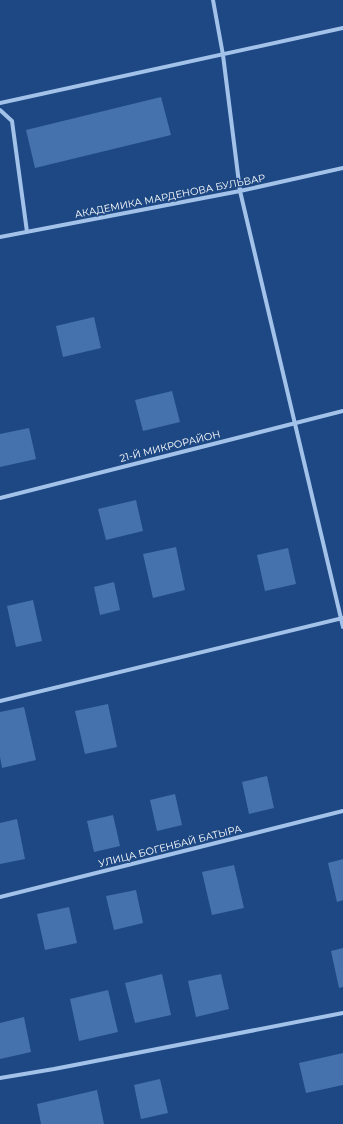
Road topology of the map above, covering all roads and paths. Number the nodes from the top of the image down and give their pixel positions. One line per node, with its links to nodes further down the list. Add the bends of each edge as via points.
1 (213, 0): 3 (street)
2 (343, 28): 3 (street)
3 (223, 55): 4 (street); 7 (street)
4 (0, 103)
5 (0, 110): 8 (street, via 12,121)
6 (343, 168): 7 (street, АКАДЕМИКА МАРДЕНОВА БУЛЬВАР)
7 (240, 191): 8 (street, АКАДЕМИКА МАРДЕНОВА БУЛЬВАР); 11 (street)
8 (27, 232): 9 (street, АКАДЕМИКА МАРДЕНОВА БУЛЬВАР)
9 (0, 238)
10 (343, 411): 11 (street, 21-Й МИКРОРАЙОН)
11 (295, 423): 12 (street, 21-Й МИКРОРАЙОН); 13 (street)
12 (0, 498)
13 (342, 619): 14 (street); 15 (street)
14 (343, 627)
15 (0, 701)
16 (343, 811): 17 (street, УЛИЦА БОГЕНБАЙ БАТЫРА)
17 (0, 897)
18 (343, 1013): 19 (street)
19 (0, 1078)

